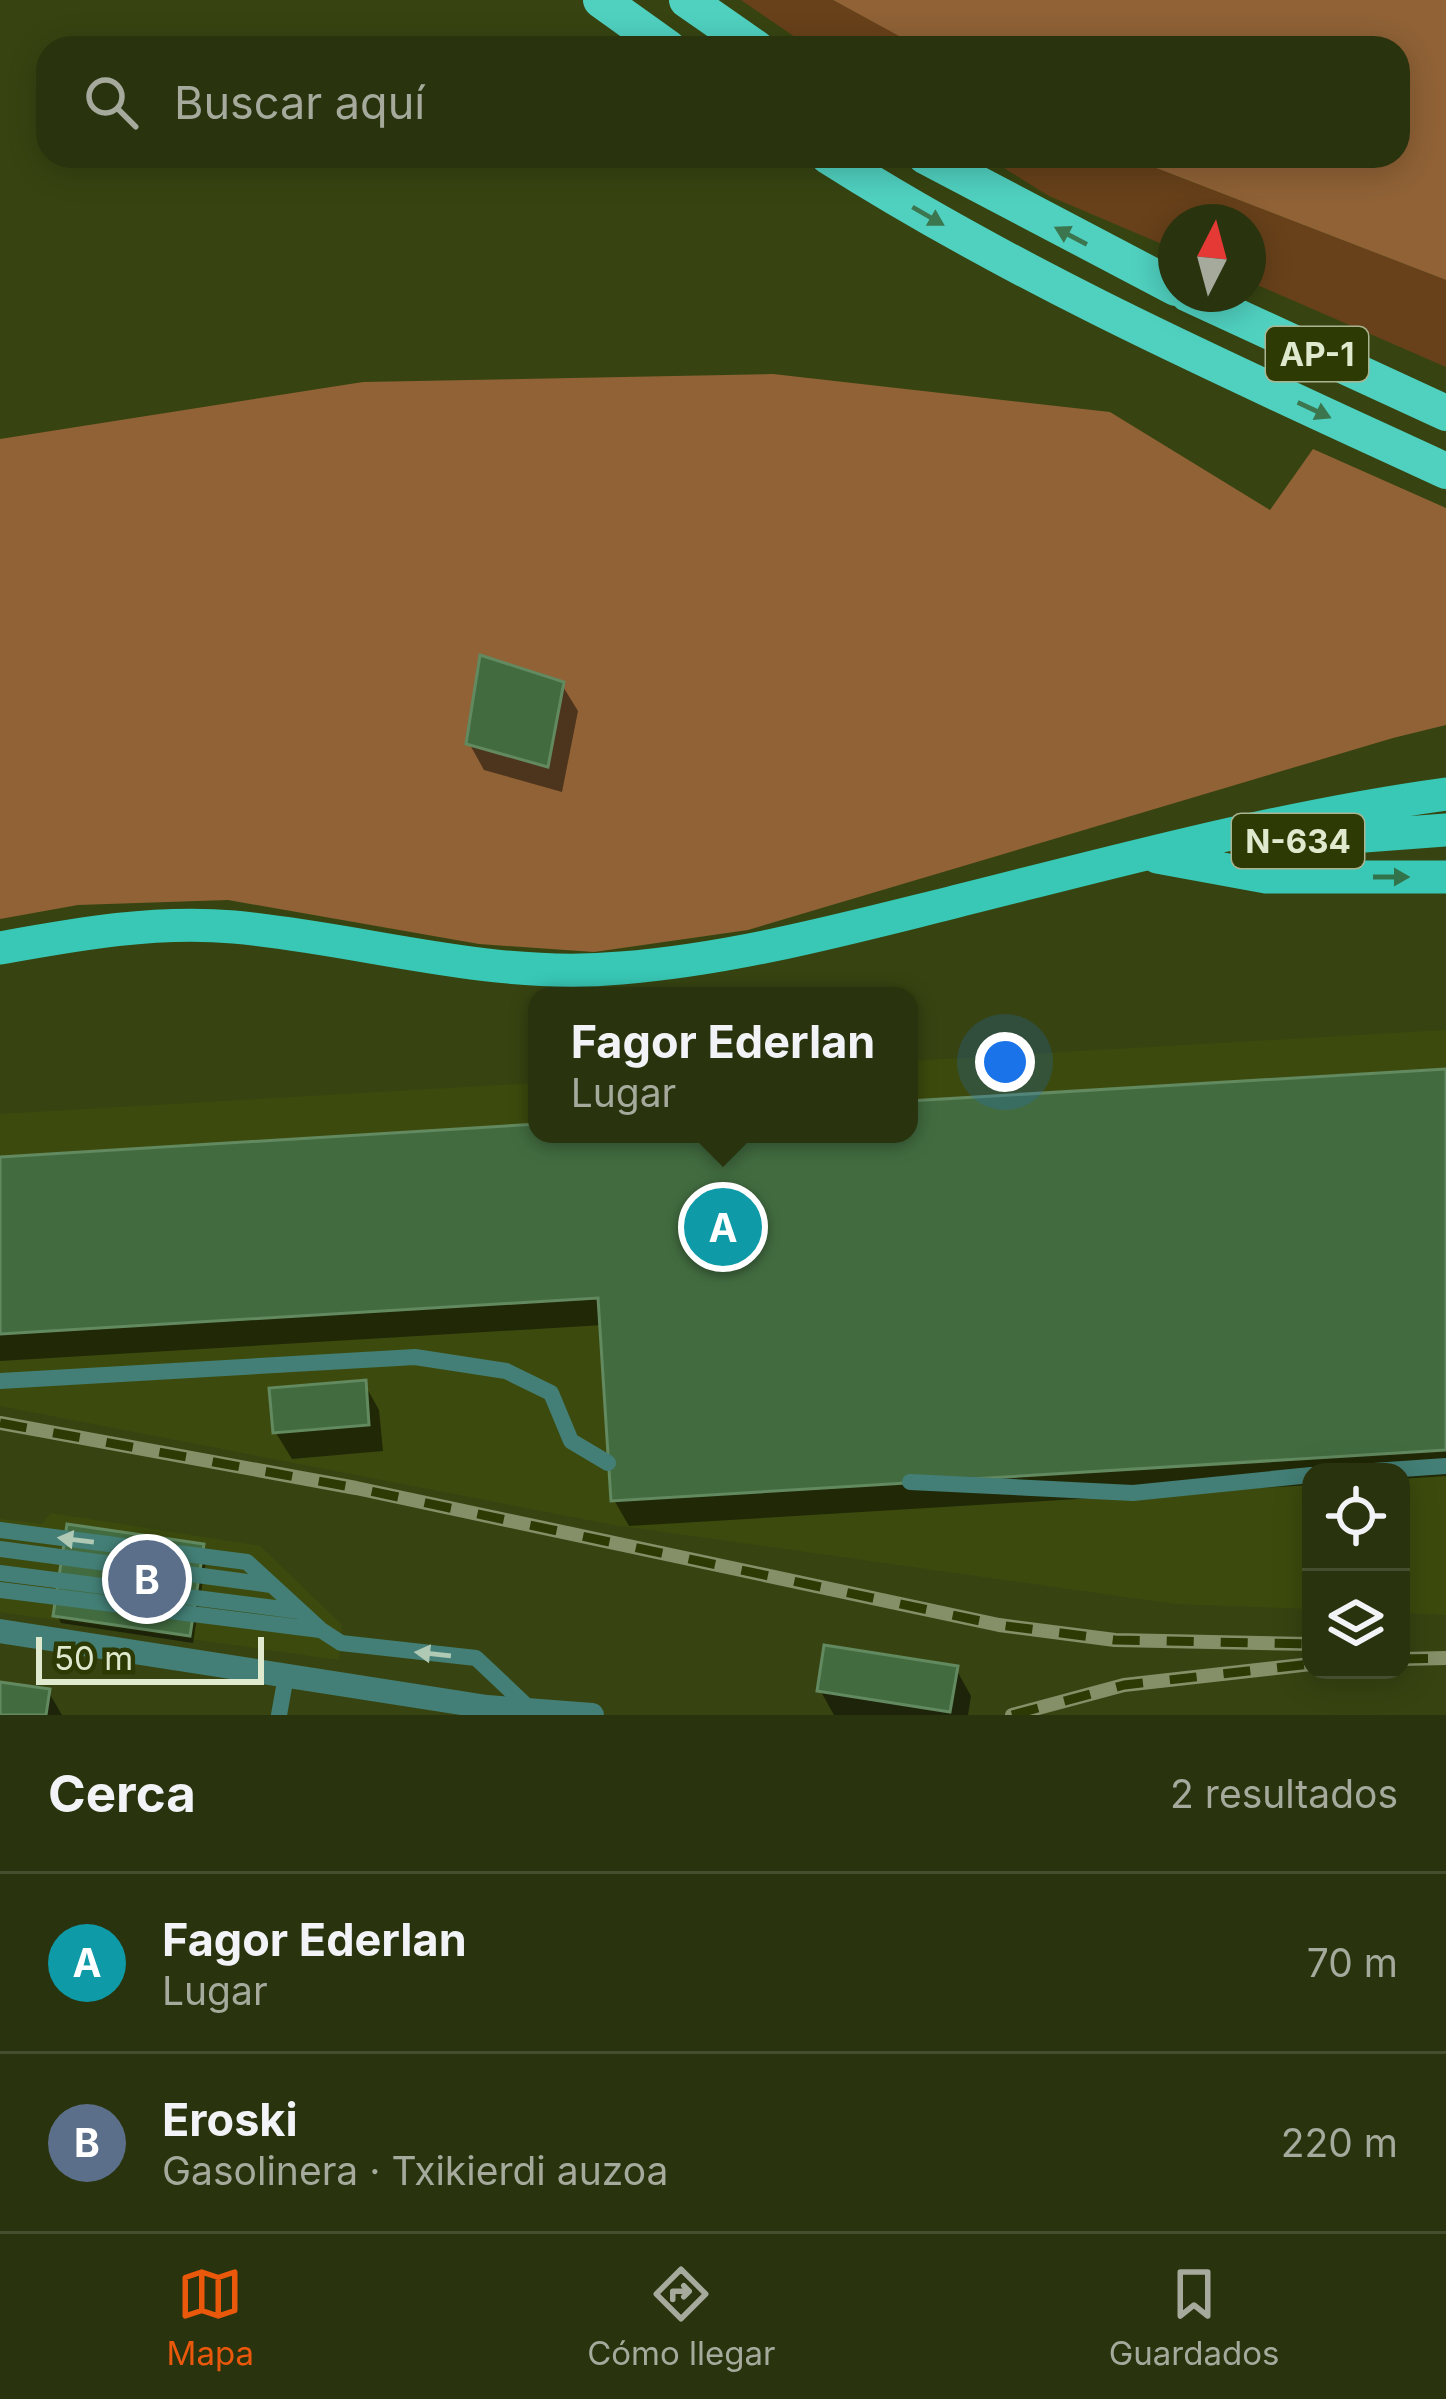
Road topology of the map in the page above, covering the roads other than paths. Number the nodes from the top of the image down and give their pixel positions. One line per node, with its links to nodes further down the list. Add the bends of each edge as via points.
1 (601, 0): 3 (highway)
2 (687, 0): 4 (highway)
3 (651, 36)
4 (740, 36)
5 (848, 168): 10 (highway, AP-1, one-way to 10, via 1115,316)
6 (948, 168): 7 (highway, one-way to 6)
7 (1158, 279)
8 (1227, 312): 9 (highway, AP-1)
9 (1446, 413)
10 (1446, 471)
11 (1446, 794): 13 (highway, via 1247,829)
12 (1446, 830): 13 (highway, N-634)
13 (1150, 856): 14 (highway, one-way to 14, via 1266,877); 15 (highway, N-634, via 814,936 614,969 484,967 207,926 96,931)
14 (1446, 878)
15 (0, 948)
16 (0, 1381): 17 (lane, via 415,1357 506,1371 551,1393 572,1441)
17 (608, 1462)
18 (1446, 1466): 19 (lane)
19 (1410, 1468)
20 (1302, 1476): 21 (lane, via 1133,1492)
21 (910, 1483)
22 (0, 1530): 25 (lane, one-way to 22, via 248,1562)
23 (0, 1549): 25 (lane)
24 (0, 1573): 27 (lane)
25 (272, 1585): 27 (lane)
26 (0, 1590): 28 (lane)
27 (300, 1611): 28 (lane)
28 (321, 1630): 31 (lane, one-way to 28, via 476,1658 340,1643)
29 (0, 1631): 30 (street)
30 (286, 1676): 31 (street); 32 (lane)
31 (530, 1709): 33 (street)
32 (279, 1715)
33 (579, 1715): 34 (street)
34 (592, 1715)

